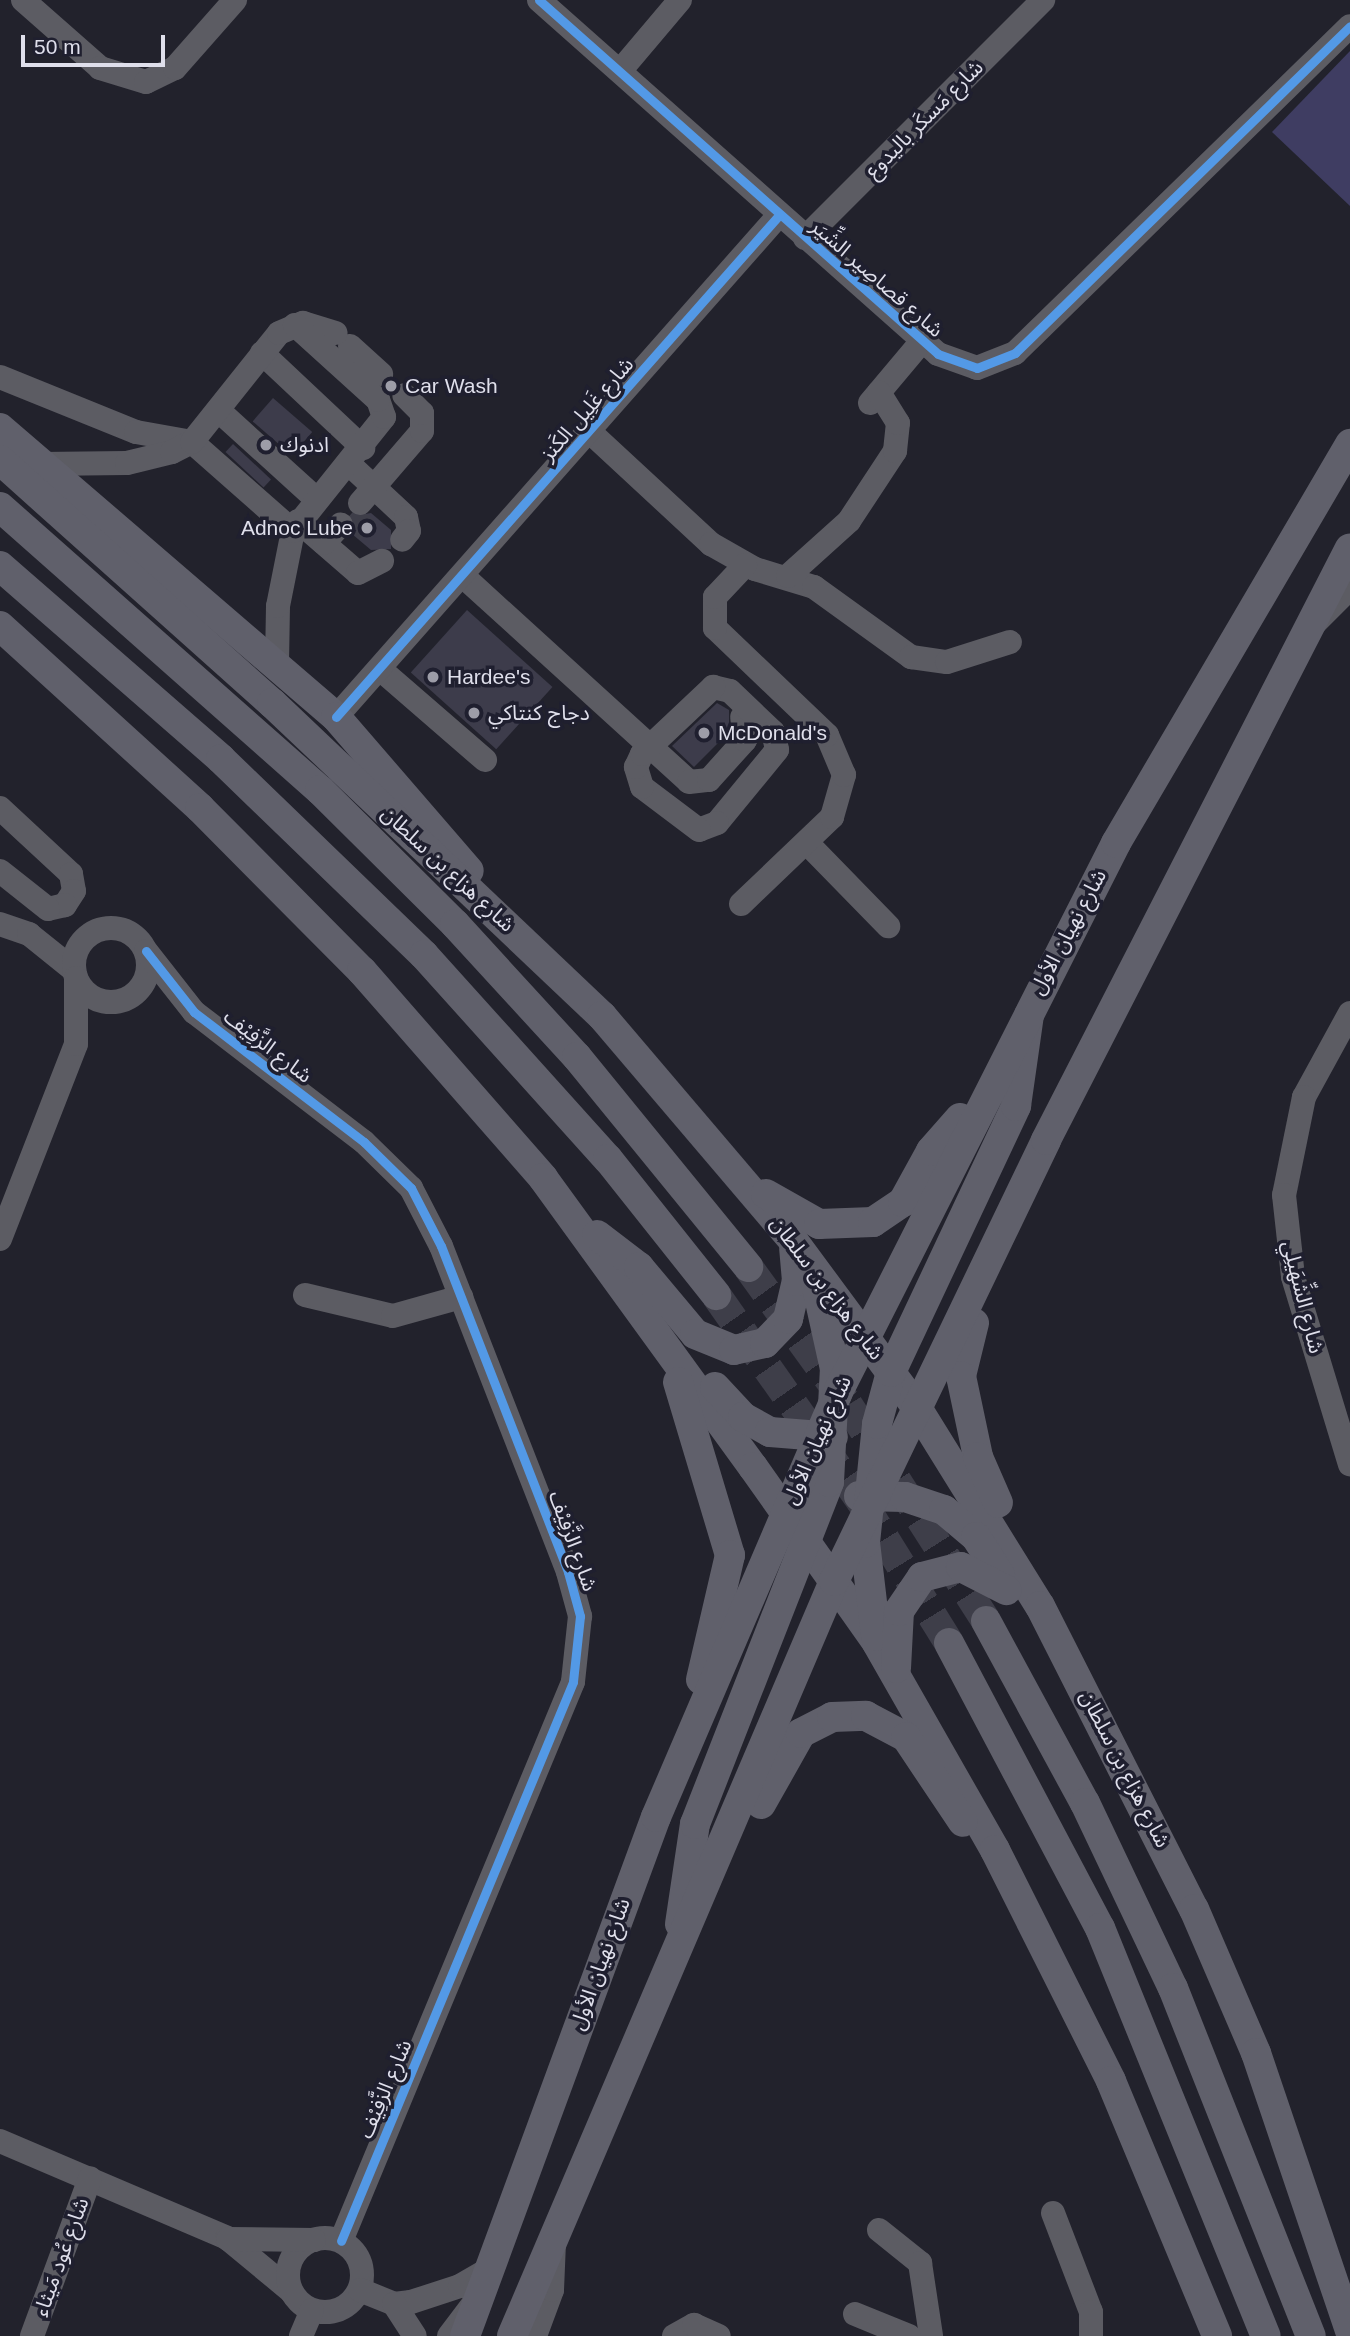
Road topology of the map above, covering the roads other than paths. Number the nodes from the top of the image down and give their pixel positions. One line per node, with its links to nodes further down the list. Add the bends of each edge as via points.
1 (23, 0): 2 (street, via 100,68 137,82 175,68)
2 (235, 0)
3 (539, 0): 7 (street, شارع قصاصِير الشِّيَر)
4 (680, 0): 7 (street)
5 (1043, 0): 9 (street, شارع مَسكَر باليدوع)
6 (1350, 26): 11 (street, شارع قصاصِير الشِّيَر, via 1007,359 966,367)
7 (620, 71): 8 (street, شارع قصاصِير الشِّيَر)
8 (779, 215): 9 (street, شارع قصاصِير الشِّيَر); 18 (street, شارع غَلِيل الكَنز)
9 (805, 238): 11 (street, شارع قصاصِير الشِّيَر)
10 (295, 325): 12 (street); 13 (street, via 343,340); 21 (street, via 381,405 380,429)
11 (922, 341): 36 (street, via 874,398 898,423 895,451 849,521)
12 (257, 360): 16 (street); 21 (street)
13 (381, 374)
14 (0, 377): 19 (street, via 136,432)
15 (404, 395): 25 (street, via 422,413 422,431)
16 (218, 410): 19 (street); 24 (street)
17 (0, 428): 23 (main road)
18 (590, 432): 33 (street, via 680,518); 35 (street, شارع غَلِيل الكَنز)
19 (192, 442): 23 (street, via 127,463); 27 (street)
20 (1350, 444): 59 (main road, شارع نهيان الأول, via 1179,731)
21 (355, 456): 24 (street); 25 (street)
22 (0, 460): 54 (main road, شارع هزاع بن سلطان, via 272,703)
23 (41, 464): 41 (main road)
24 (315, 498): 27 (street)
25 (372, 499): 29 (street, via 408,522)
26 (0, 507): 69 (main road, شارع هزاع بن سلطان, via 259,735 436,905 577,1057)
27 (296, 526): 30 (street); 41 (street, via 278,606)
28 (346, 528): 30 (street)
29 (402, 540)
30 (328, 547): 32 (street, via 361,574)
31 (1350, 548): 38 (main road)
32 (382, 561)
33 (745, 565): 36 (street); 48 (street, via 715,597 715,628 827,734 841,760 839,803)
34 (0, 566): 72 (main road, via 231,768 424,955 576,1122)
35 (464, 576): 42 (street, شارع غَلِيل الكَنز); 45 (street)
36 (788, 576): 40 (street, via 919,661 947,662)
37 (1350, 588): 38 (street)
38 (1309, 625): 70 (main road)
39 (0, 626): 65 (main road, via 303,908 498,1123)
40 (1010, 642)
41 (277, 663): 44 (main road)
42 (380, 669): 44 (street, شارع غَلِيل الكَنز); 46 (street)
43 (742, 717): 45 (street, via 745,740 699,784)
44 (336, 718): 54 (main road, via 431,821)
45 (651, 744): 45 (street, via 719,686 730,691 778,743 773,761 717,822 692,829 642,787 636,767)
46 (485, 760)
47 (2, 800): 49 (street, via 71,874 74,891 65,905 48,909)
48 (808, 844): 50 (street); 52 (street)
49 (0, 871)
50 (741, 904)
51 (0, 924): 55 (street)
52 (888, 926)
53 (94, 932): 55 (street); 56 (street, via 128,932); 57 (street, via 80,943)
54 (515, 933): 64 (main road, شارع هزاع بن سلطان, via 643,1059)
55 (29, 934): 57 (street)
56 (146, 951): 58 (street, via 146,978); 60 (street, شارع الزَّفِيْف)
57 (75, 974): 58 (street, via 92,998); 62 (street)
58 (124, 999): 60 (street, شارع الزَّفِيْف); 62 (street)
59 (1028, 1007): 63 (main road, شارع نهيان الأول); 75 (main road, via 1028,1047 1016,1106)
60 (194, 1012): 73 (street, شارع الزَّفِيْف, via 389,1163 428,1216)
61 (1350, 1013): 80 (street, شارع الشِّهَيلِي, via 1296,1121 1284,1195 1293,1277)
62 (76, 1044): 66 (street)
63 (979, 1103): 64 (main road, via 942,1137 903,1202 873,1222 819,1224); 74 (main road, شارع نهيان الأول)
64 (743, 1179): 67 (main road, شارع هزاع بن سلطان)
65 (578, 1224): 67 (main road, via 639,1267 703,1340 734,1350 765,1343 788,1319); 68 (main road)
66 (0, 1239)
67 (800, 1249): 74 (main road, شارع هزاع بن سلطان); 76 (main road, via 827,1321)
68 (607, 1264): 79 (main road, via 659,1313 743,1417 770,1432); 83 (main road); 93 (main road, via 639,1328 685,1395 729,1545 730,1577 703,1655)
69 (748, 1267)
70 (975, 1287): 77 (main road); 87 (main road, via 961,1376 983,1472 1019,1541)
71 (306, 1295): 73 (street, via 393,1316)
72 (716, 1295)
73 (461, 1297): 104 (street, شارع الزَّفِيْف, via 569,1572 580,1616 578,1660)
74 (864, 1335): 75 (main road, شارع هزاع بن سلطان); 76 (main road, شارع نهيان الأول)
75 (891, 1372): 77 (main road, شارع هزاع بن سلطان); 78 (main road)
76 (837, 1394): 79 (main road, شارع نهيان الأول)
77 (919, 1398): 78 (main road); 81 (main road); 87 (main road, شارع هزاع بن سلطان)
78 (877, 1424): 79 (main road); 81 (main road)
79 (826, 1438): 82 (main road); 83 (main road, شارع نهيان الأول)
80 (1350, 1465)
81 (869, 1501): 82 (main road); 85 (main road); 86 (main road, via 919,1500 955,1518); 89 (main road)
82 (823, 1504): 83 (main road); 84 (main road)
83 (784, 1521): 84 (main road); 93 (main road, شارع نهيان الأول)
84 (808, 1546): 85 (main road); 96 (main road, via 695,1824 684,1870)
85 (834, 1581): 89 (main road); 95 (main road)
86 (1012, 1595): 91 (main road); 92 (main road, via 961,1567 922,1577 899,1611)
87 (1040, 1606): 91 (main road, شارع هزاع بن سلطان)
88 (986, 1621): 127 (main road, via 1085,1803 1173,1988)
89 (877, 1643): 92 (main road)
90 (949, 1643): 126 (main road, via 1100,1928)
91 (1072, 1666): 112 (main road, شارع هزاع بن سلطان, via 1226,1980)
92 (896, 1674): 94 (main road)
93 (704, 1698): 105 (main road, شارع نهيان الأول)
94 (995, 1850): 95 (main road, via 955,1814 898,1729 877,1718 843,1716 821,1721 793,1741 751,1823); 125 (main road, via 1111,2081)
95 (712, 1868): 96 (main road)
96 (680, 1942): 102 (main road)
97 (0, 2141): 98 (street, شارع عُود مَيثاء)
98 (90, 2178): 101 (street, شارع عُود مَيثاء); 113 (street, شارع عُود مَيثاء)
99 (1053, 2213): 124 (street, via 1091,2312)
100 (879, 2230): 123 (street, via 920,2263)
101 (227, 2238): 103 (street, شارع عُود مَيثاء); 107 (street, شارع عُود مَيثاء)
102 (553, 2239): 118 (main road); 119 (street, via 552,2290)
103 (314, 2240): 104 (street); 107 (street, via 291,2260)
104 (341, 2241): 106 (street, via 360,2261)
105 (489, 2269): 108 (main road, شارع نهيان الأول); 109 (street, via 444,2293)
106 (360, 2290): 109 (street); 110 (street, via 336,2311)
107 (291, 2291): 110 (street)
108 (477, 2301): 116 (street); 117 (main road, شارع نهيان الأول)
109 (394, 2304): 115 (street)
110 (312, 2311): 114 (street)
111 (855, 2314): 122 (street)
112 (1350, 2331)
113 (32, 2336)
114 (302, 2336)
115 (415, 2336)
116 (449, 2336)
117 (465, 2336)
118 (512, 2336)
119 (535, 2336)
120 (674, 2336): 121 (street, via 694,2325)
121 (719, 2336)
122 (909, 2336)
123 (932, 2336)
124 (1091, 2336)
125 (1217, 2336)
126 (1266, 2336)
127 (1311, 2336)

